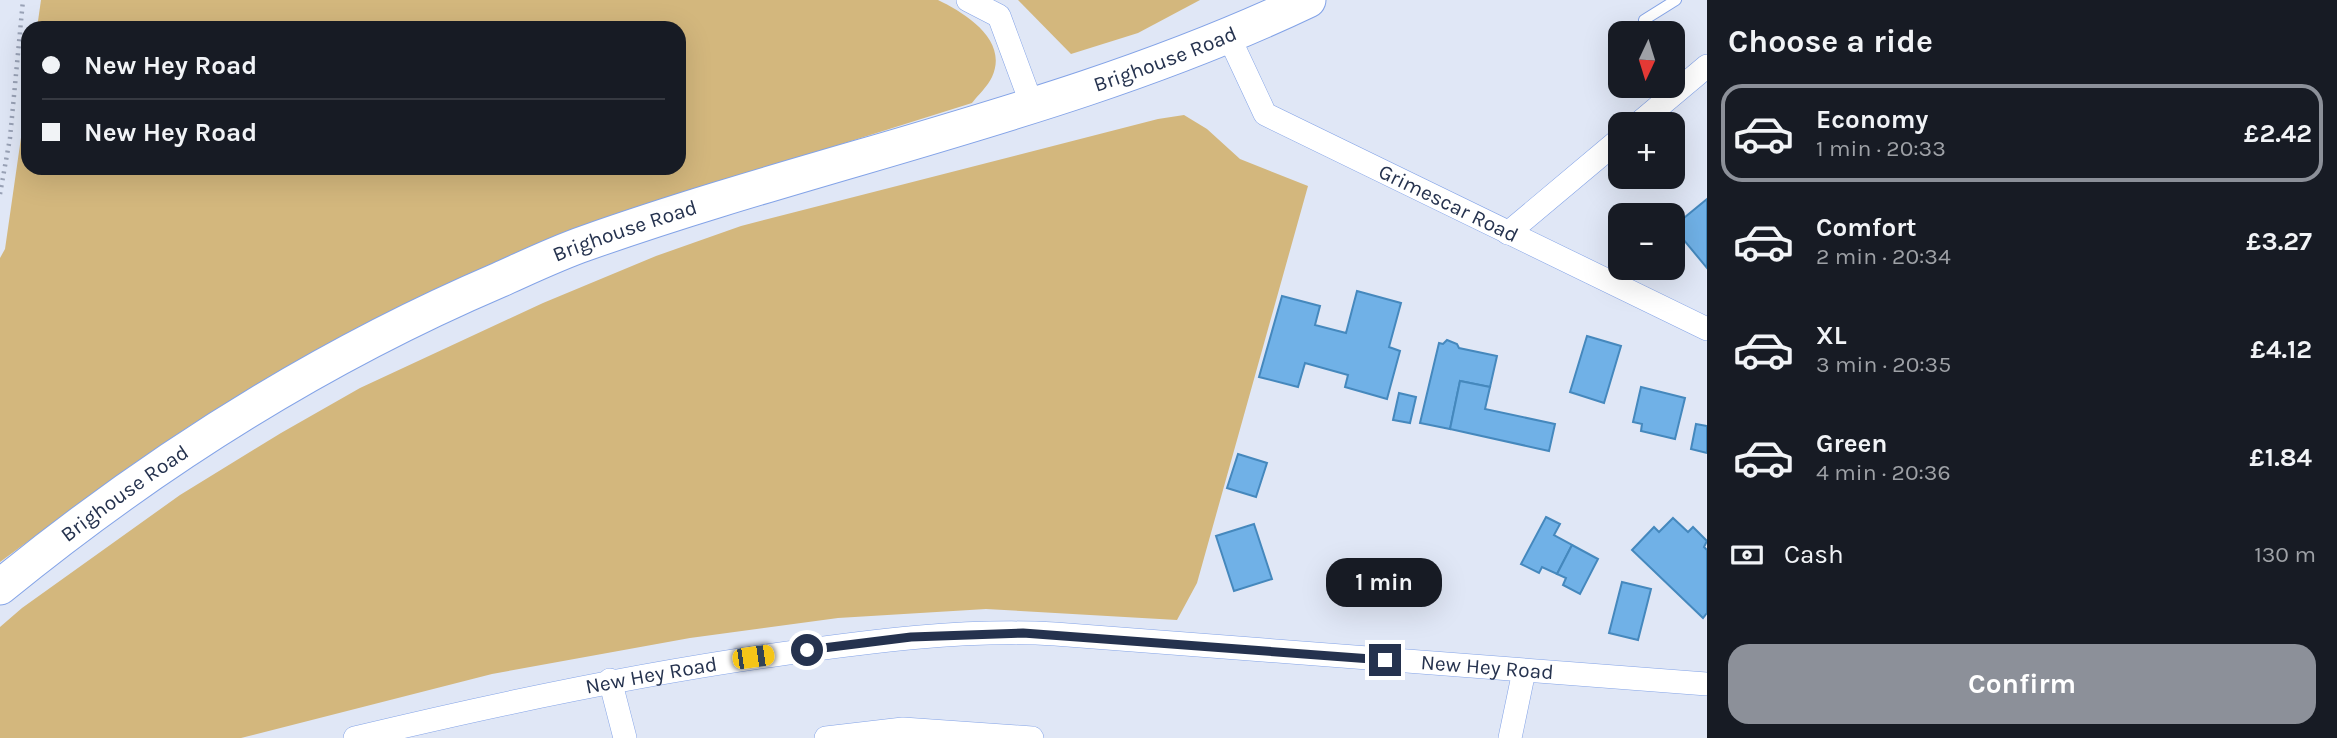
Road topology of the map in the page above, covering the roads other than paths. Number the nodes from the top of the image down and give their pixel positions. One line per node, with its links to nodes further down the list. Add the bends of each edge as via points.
1 (968, 0): 7 (street, via 999,16)
2 (1308, 0): 5 (main road, Brighouse Road)
3 (1676, 0): 4 (lane)
4 (1644, 20)
5 (1229, 37): 7 (main road, Brighouse Road); 10 (street, Grimescar Road, via 1265,114)
6 (1707, 66): 8 (street)
7 (1033, 108): 12 (main road, Brighouse Road, via 584,243 455,299 361,346 205,437)
8 (1652, 112)
9 (1608, 149): 10 (street)
10 (1508, 233): 11 (street, Grimescar Road)
11 (1707, 329)
12 (0, 587)
13 (1524, 671): 14 (street, New Hey Road, via 1023,633 911,637); 15 (street, New Hey Road); 20 (street)
14 (610, 680): 16 (street, New Hey Road); 17 (street)
15 (1707, 684)
16 (355, 738)
17 (625, 738)
18 (826, 738): 19 (street, via 903,729)
19 (1032, 738)
20 (1510, 738)

